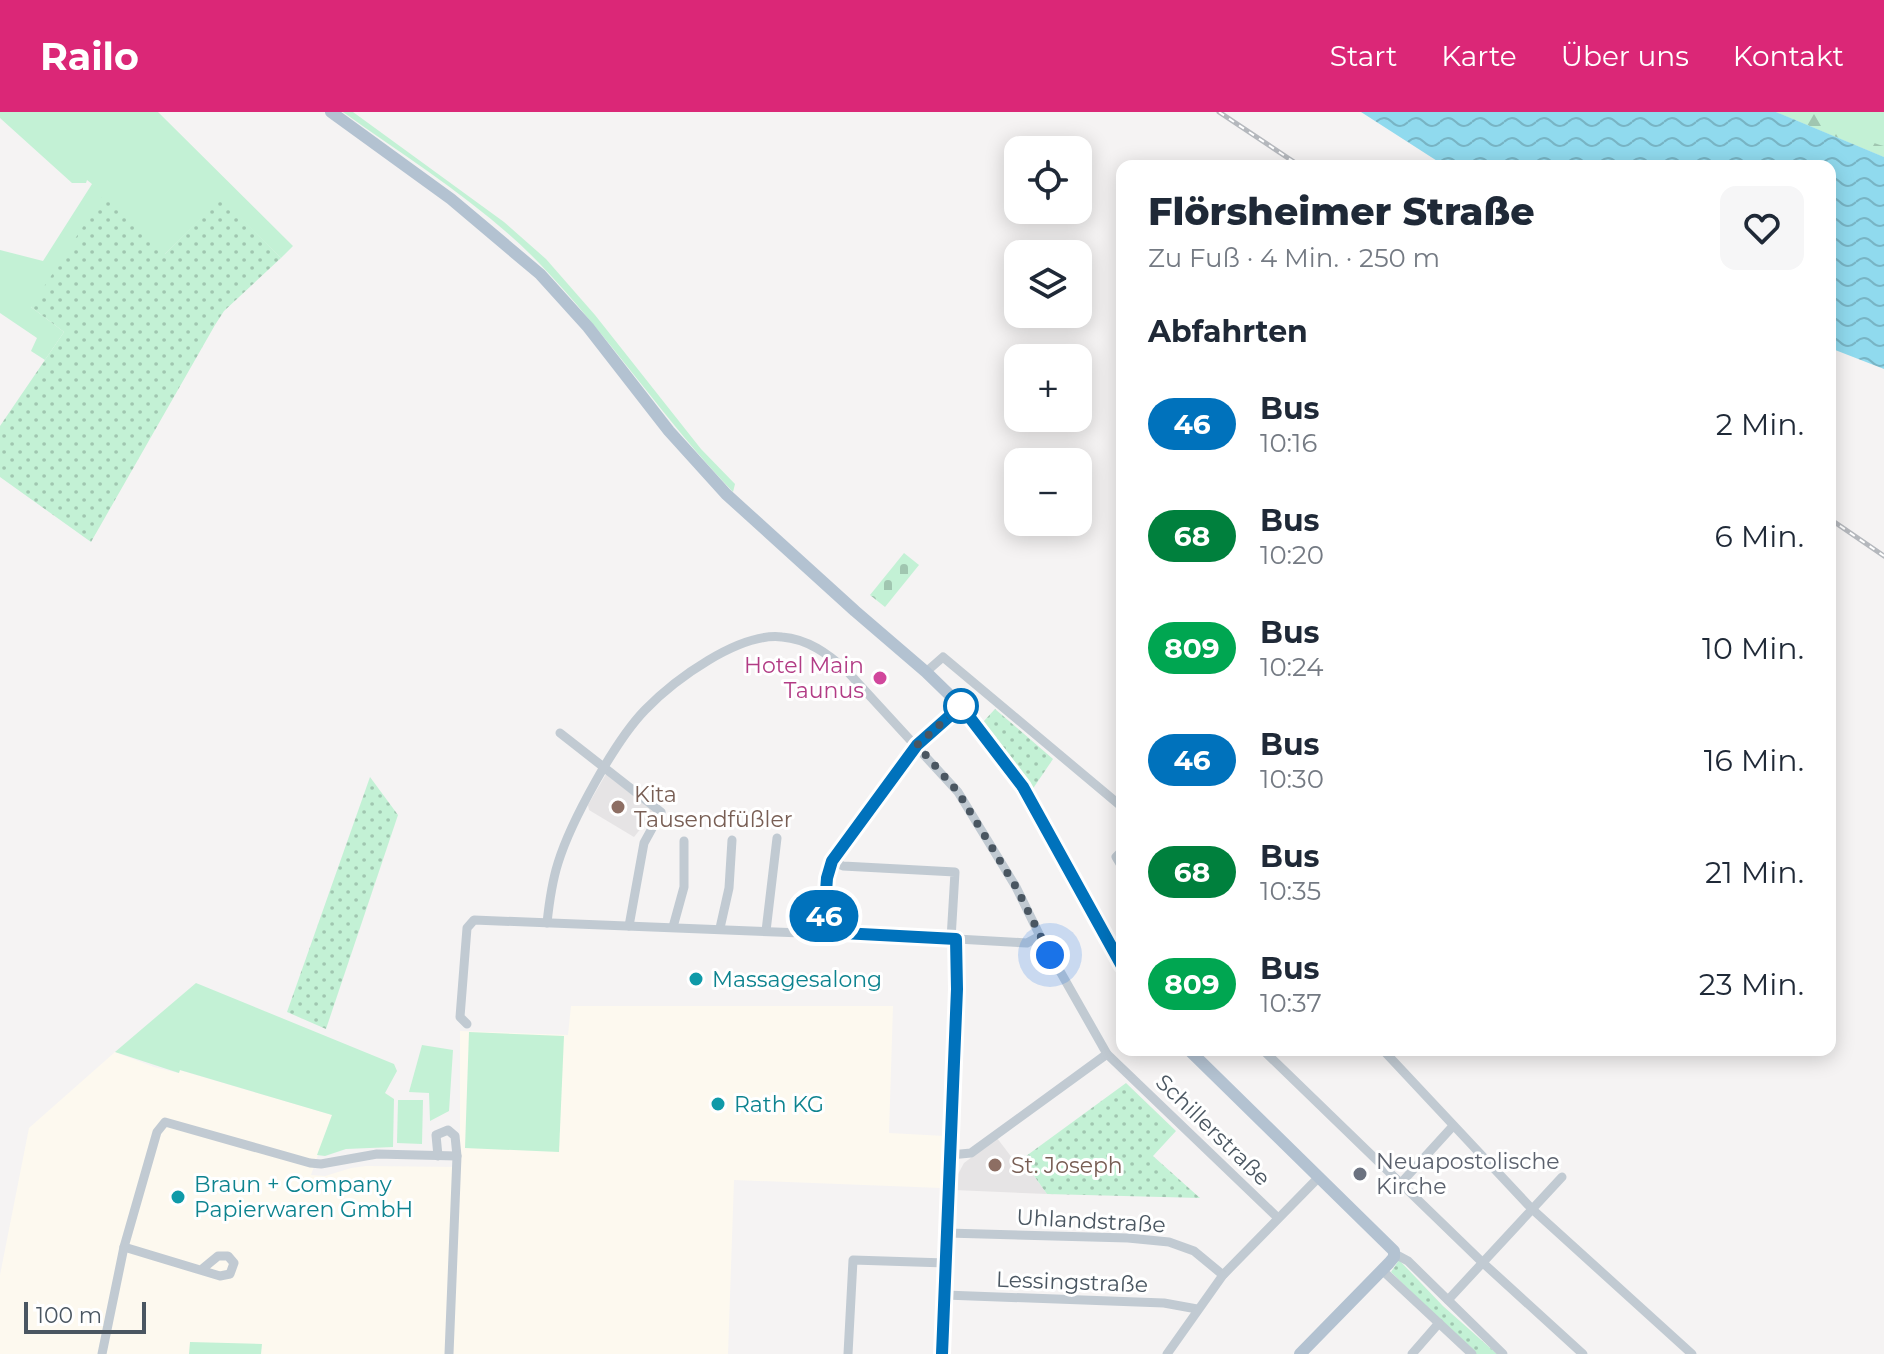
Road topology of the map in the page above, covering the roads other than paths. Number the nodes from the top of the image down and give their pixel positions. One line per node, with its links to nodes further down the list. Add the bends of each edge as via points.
1 (331, 112): 2 (main road, via 478,220 540,274 726,494)
2 (926, 672): 3 (main road); 7 (street, via 943,657)
3 (961, 706): 5 (street); 20 (main road, via 1023,787)
4 (560, 733): 6 (street)
5 (917, 745): 6 (street, Schillerstraße, via 829,654 792,638 771,636 712,658 679,682 646,709); 11 (street); 18 (street, Schillerstraße, via 958,792)
6 (605, 768): 12 (street, Schillerstraße, via 557,864); 13 (street, via 661,812 644,843)
7 (1116, 802)
8 (777, 838): 16 (street)
9 (732, 840): 15 (street)
10 (684, 841): 14 (street, via 684,887)
11 (832, 861): 17 (street); 19 (street, via 843,866 955,872)
12 (547, 923): 13 (street); 21 (street, via 469,923 460,1017)
13 (629, 926): 14 (street)
14 (673, 927): 15 (street)
15 (720, 928): 16 (street)
16 (766, 931): 17 (street)
17 (823, 932): 19 (street)
18 (1040, 936): 19 (street, via 1027,943); 22 (street, Schillerstraße)
19 (954, 939): 27 (street)
20 (1116, 955)
21 (467, 1024)
22 (1107, 1054): 27 (street, via 977,1149); 34 (street, Schillerstraße)
23 (1195, 1056): 30 (main road)
24 (1269, 1056): 32 (street)
25 (1389, 1056): 26 (street)
26 (1453, 1126): 32 (street); 33 (street)
27 (950, 1155): 35 (street)
28 (438, 1156): 29 (street); 29 (street, via 435,1139 448,1130 455,1136); 36 (street, via 377,1154 310,1163 170,1122 160,1125)
29 (457, 1156): 49 (street)
30 (1319, 1177): 34 (street); 37 (main road)
31 (1562, 1177): 33 (street)
32 (1401, 1183): 38 (street)
33 (1532, 1209): 38 (street); 57 (street)
34 (1278, 1218): 42 (street)
35 (947, 1233): 39 (street); 42 (street, Uhlandstraße, via 1169,1242 1194,1251)
36 (124, 1247): 40 (street); 48 (street)
37 (1395, 1254): 41 (main road); 44 (street)
38 (1482, 1262): 44 (street); 56 (street)
39 (946, 1263): 43 (street); 50 (street, via 853,1260)
40 (201, 1270)
41 (1383, 1271): 46 (street); 47 (main road)
42 (1223, 1275): 45 (street)
43 (945, 1295): 45 (street, Lessingstraße, via 1164,1303); 51 (street)
44 (1448, 1300): 55 (street)
45 (1197, 1309): 52 (street)
46 (1439, 1323): 53 (street); 54 (street)
47 (1302, 1353)
48 (102, 1354)
49 (449, 1354)
50 (848, 1354)
51 (942, 1354)
52 (1167, 1354)
53 (1412, 1354)
54 (1472, 1354)
55 (1503, 1354)
56 (1583, 1354)
57 (1692, 1354)

